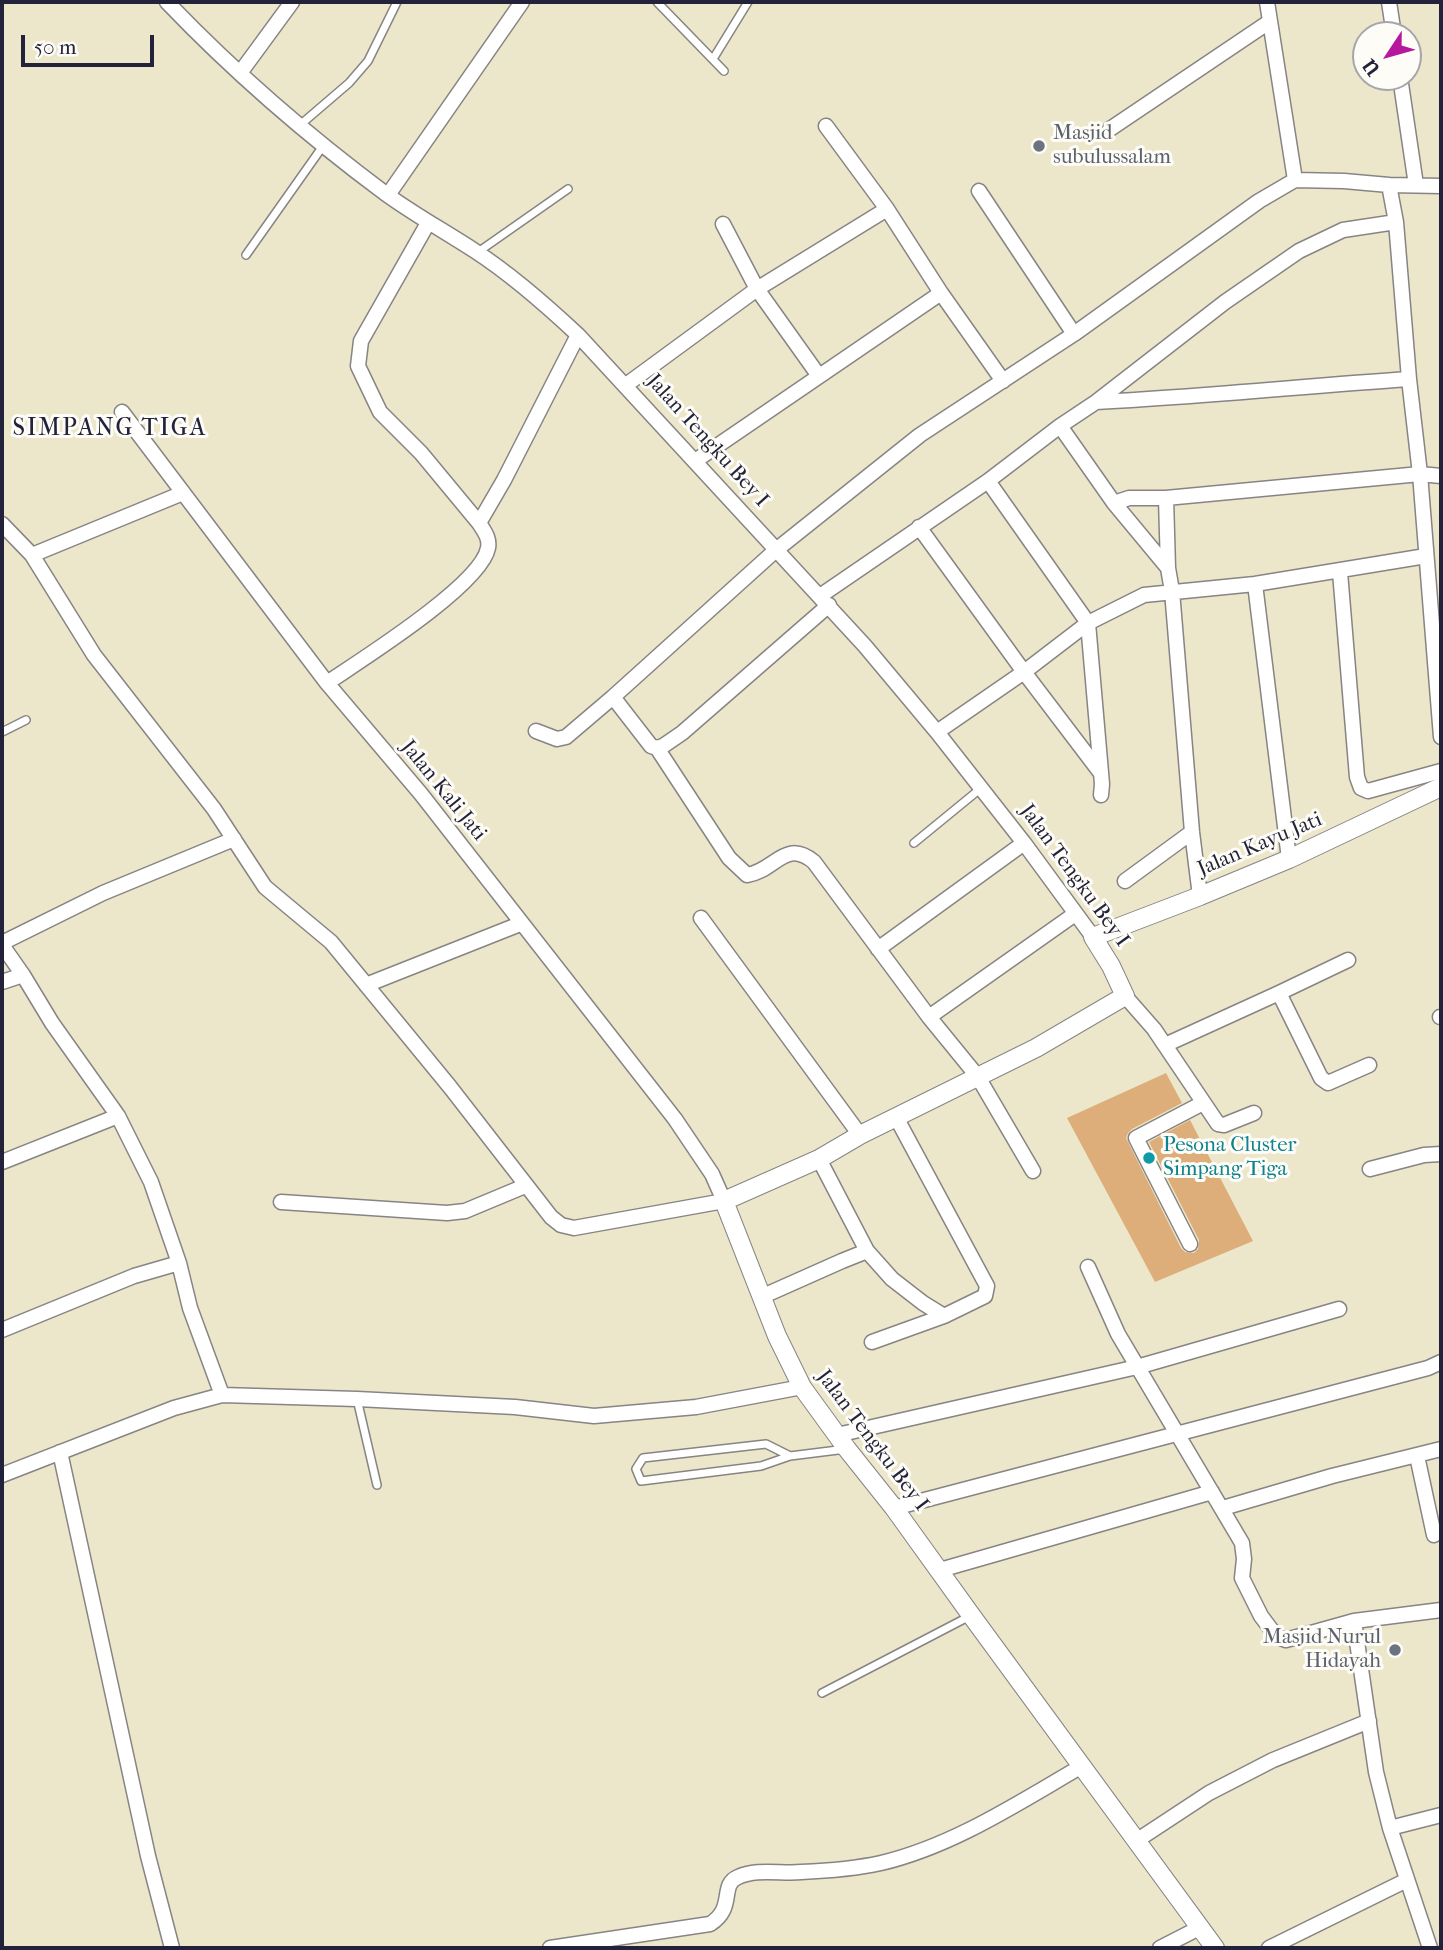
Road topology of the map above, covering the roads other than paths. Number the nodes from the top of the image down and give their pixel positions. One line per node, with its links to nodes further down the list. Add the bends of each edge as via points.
1 (167, 2): 13 (street, Jalan Tengku Bey I)
2 (292, 2): 13 (street)
3 (397, 2): 15 (lane, via 368,61)
4 (522, 2): 25 (street)
5 (657, 2): 11 (lane)
6 (748, 2): 11 (lane)
7 (1267, 2): 10 (street)
8 (1389, 2): 9 (street)
9 (1392, 21)
10 (1269, 23): 17 (street); 19 (street)
11 (713, 59): 12 (lane)
12 (724, 71)
13 (240, 73): 15 (street, Jalan Tengku Bey I)
14 (1402, 91): 21 (street)
15 (300, 125): 18 (street, Jalan Tengku Bey I)
16 (826, 126): 26 (street)
17 (1110, 129)
18 (323, 146): 25 (street, Jalan Tengku Bey I); 31 (lane)
19 (1295, 180): 20 (street); 34 (street)
20 (1389, 185): 21 (street); 27 (street)
21 (1416, 186): 22 (street)
22 (1441, 186)
23 (568, 189): 30 (lane)
24 (979, 191): 34 (street)
25 (388, 195): 28 (street, Jalan Tengku Bey I)
26 (887, 209): 32 (street); 33 (street)
27 (1396, 222): 37 (street); 40 (street, via 1343,230 1299,251)
28 (428, 223): 30 (street, Jalan Tengku Bey I); 50 (street, via 361,341 358,366 380,412)
29 (723, 224): 32 (street)
30 (477, 253): 35 (street, Jalan Tengku Bey I)
31 (246, 255)
32 (757, 289): 36 (street); 39 (street)
33 (941, 293): 36 (street); 38 (street)
34 (1074, 334): 38 (street)
35 (578, 335): 39 (street, Jalan Tengku Bey I); 50 (street)
36 (819, 376): 43 (street)
37 (1409, 379): 40 (street); 44 (street)
38 (1003, 381): 53 (street, via 920,435)
39 (626, 385): 43 (street, Jalan Tengku Bey I)
40 (1096, 402): 42 (street)
41 (122, 412): 47 (street, Jalan Kali Jati)
42 (1060, 426): 46 (street); 49 (street)
43 (695, 461): 53 (street, Jalan Tengku Bey I)
44 (1420, 474): 45 (street); 48 (street); 55 (street)
45 (1441, 476)
46 (988, 481): 52 (street); 61 (street)
47 (183, 493): 54 (street); 63 (street, Jalan Kali Jati)
48 (1166, 498): 49 (street, via 1129,498); 56 (street)
49 (1114, 503): 56 (street)
50 (479, 523): 63 (street, via 489,544 466,579 408,628)
51 (2, 524): 54 (street)
52 (919, 527): 60 (street); 62 (street)
53 (776, 550): 60 (street, Jalan Tengku Bey I); 64 (street)
54 (32, 555): 77 (street, via 94,655)
55 (1426, 556): 57 (street); 69 (street)
56 (1168, 568): 59 (street)
57 (1340, 572): 58 (street); 71 (street, via 1356,777 1361,788 1368,791)
58 (1255, 584): 59 (street); 80 (street)
59 (1172, 591): 61 (street, via 1144,595); 76 (street)
60 (824, 601): 68 (street, Jalan Tengku Bey I); 70 (street, via 682,733)
61 (1088, 623): 62 (street); 72 (street)
62 (1024, 673): 68 (street); 72 (street)
63 (327, 683): 85 (street, Jalan Kali Jati, via 421,794)
64 (614, 697): 67 (street, via 566,737); 70 (street)
65 (26, 720): 66 (lane)
66 (2, 732)
67 (536, 732)
68 (937, 732): 74 (street, Jalan Tengku Bey I)
69 (1441, 737)
70 (657, 748): 88 (street, via 740,870 755,874 789,854 805,855)
71 (1441, 771)
72 (1101, 774): 75 (street)
73 (1441, 787): 80 (street, Jalan Kayu Jati)
74 (980, 789): 78 (lane); 79 (street, Jalan Tengku Bey I)
75 (1101, 795)
76 (1192, 832): 81 (street); 82 (street)
77 (234, 839): 87 (street, via 103,893); 92 (street, via 265,887 331,942)
78 (914, 843)
79 (1024, 843): 83 (street, Jalan Tengku Bey I); 88 (street)
80 (1289, 859): 82 (street, Jalan Kayu Jati)
81 (1125, 881)
82 (1200, 897): 86 (street, Jalan Kayu Jati)
83 (1075, 914): 86 (street, Jalan Tengku Bey I); 95 (street)
84 (701, 918): 103 (street)
85 (520, 924): 92 (street); 110 (street, Jalan Kali Jati, via 675,1119 712,1174)
86 (1093, 937): 94 (street, Jalan Tengku Bey I)
87 (2, 944): 90 (street)
88 (878, 949): 95 (street)
89 (1348, 960): 93 (street)
90 (23, 975): 91 (street); 101 (street)
91 (2, 982)
92 (366, 985): 109 (street)
93 (1279, 993): 96 (street); 97 (street, via 1321,1078 1328,1083)
94 (1125, 996): 96 (street, Jalan Tengku Bey I); 98 (street)
95 (929, 1017): 98 (street)
96 (1165, 1045): 99 (street, Jalan Tengku Bey I)
97 (1370, 1065)
98 (978, 1077): 102 (street); 108 (street)
99 (1203, 1103): 100 (street, Jalan Tengku Bey I, via 1218,1124); 112 (street, via 1136,1138)
100 (1254, 1113)
101 (118, 1116): 106 (street); 114 (street, via 151,1182)
102 (896, 1117): 103 (street); 118 (street, via 987,1286 985,1296)
103 (860, 1135): 105 (street)
104 (1441, 1154): 107 (street)
105 (819, 1160): 110 (street); 113 (street)
106 (2, 1162)
107 (1370, 1169)
108 (1033, 1171)
109 (525, 1186): 110 (street, via 551,1217 574,1228); 111 (street, via 465,1211 447,1213)
110 (724, 1201): 116 (street, Jalan Tengku Bey I)
111 (281, 1202)
112 (1190, 1244)
113 (867, 1251): 116 (street); 118 (street, via 892,1279)
114 (179, 1263): 119 (street, via 134,1276); 124 (street)
115 (1088, 1267): 122 (street)
116 (761, 1297): 123 (street, Jalan Tengku Bey I)
117 (1339, 1309): 122 (street)
118 (944, 1316): 120 (street)
119 (2, 1330)
120 (872, 1342)
121 (1441, 1362): 126 (street)
122 (1137, 1367): 126 (street); 127 (street)
123 (802, 1387): 125 (street, via 696,1406 594,1416); 127 (street, Jalan Tengku Bey I)
124 (222, 1395): 125 (street); 129 (street, via 174,1408)
125 (357, 1399): 133 (lane)
126 (1178, 1433): 134 (street); 135 (street)
127 (842, 1442): 130 (lane); 135 (street, Jalan Tengku Bey I)
128 (1441, 1449): 131 (street)
129 (60, 1452): 132 (street); 150 (street)
130 (790, 1456): 130 (lane, via 761,1466 641,1481 636,1469 643,1458 766,1444)
131 (1417, 1456): 136 (street); 137 (street)
132 (2, 1475)
133 (377, 1485)
134 (1212, 1492): 136 (street); 138 (street)
135 (894, 1508): 138 (street, Jalan Tengku Bey I)
136 (1223, 1508): 141 (street, via 1242,1543 1242,1578 1276,1636 1286,1640)
137 (1434, 1535)
138 (940, 1570): 140 (street, Jalan Tengku Bey I)
139 (1441, 1610): 141 (street)
140 (971, 1615): 142 (lane); 144 (street, Jalan Tengku Bey I)
141 (1354, 1621): 143 (street)
142 (822, 1693)
143 (1369, 1721): 146 (street); 147 (street, via 1241,1776)
144 (1082, 1766): 147 (street, Jalan Tengku Bey I); 151 (street, via 930,1847 880,1863 740,1876 729,1886 722,1915 710,1924)
145 (1441, 1815): 146 (street)
146 (1390, 1828): 148 (street)
147 (1136, 1841): 149 (street, Jalan Tengku Bey I)
148 (1407, 1880): 154 (street); 155 (street)
149 (1200, 1927): 152 (street); 153 (street, Jalan Tengku Bey I)
150 (172, 1948)
151 (550, 1948)
152 (1160, 1948)
153 (1215, 1948)
154 (1269, 1948)
155 (1430, 1948)

